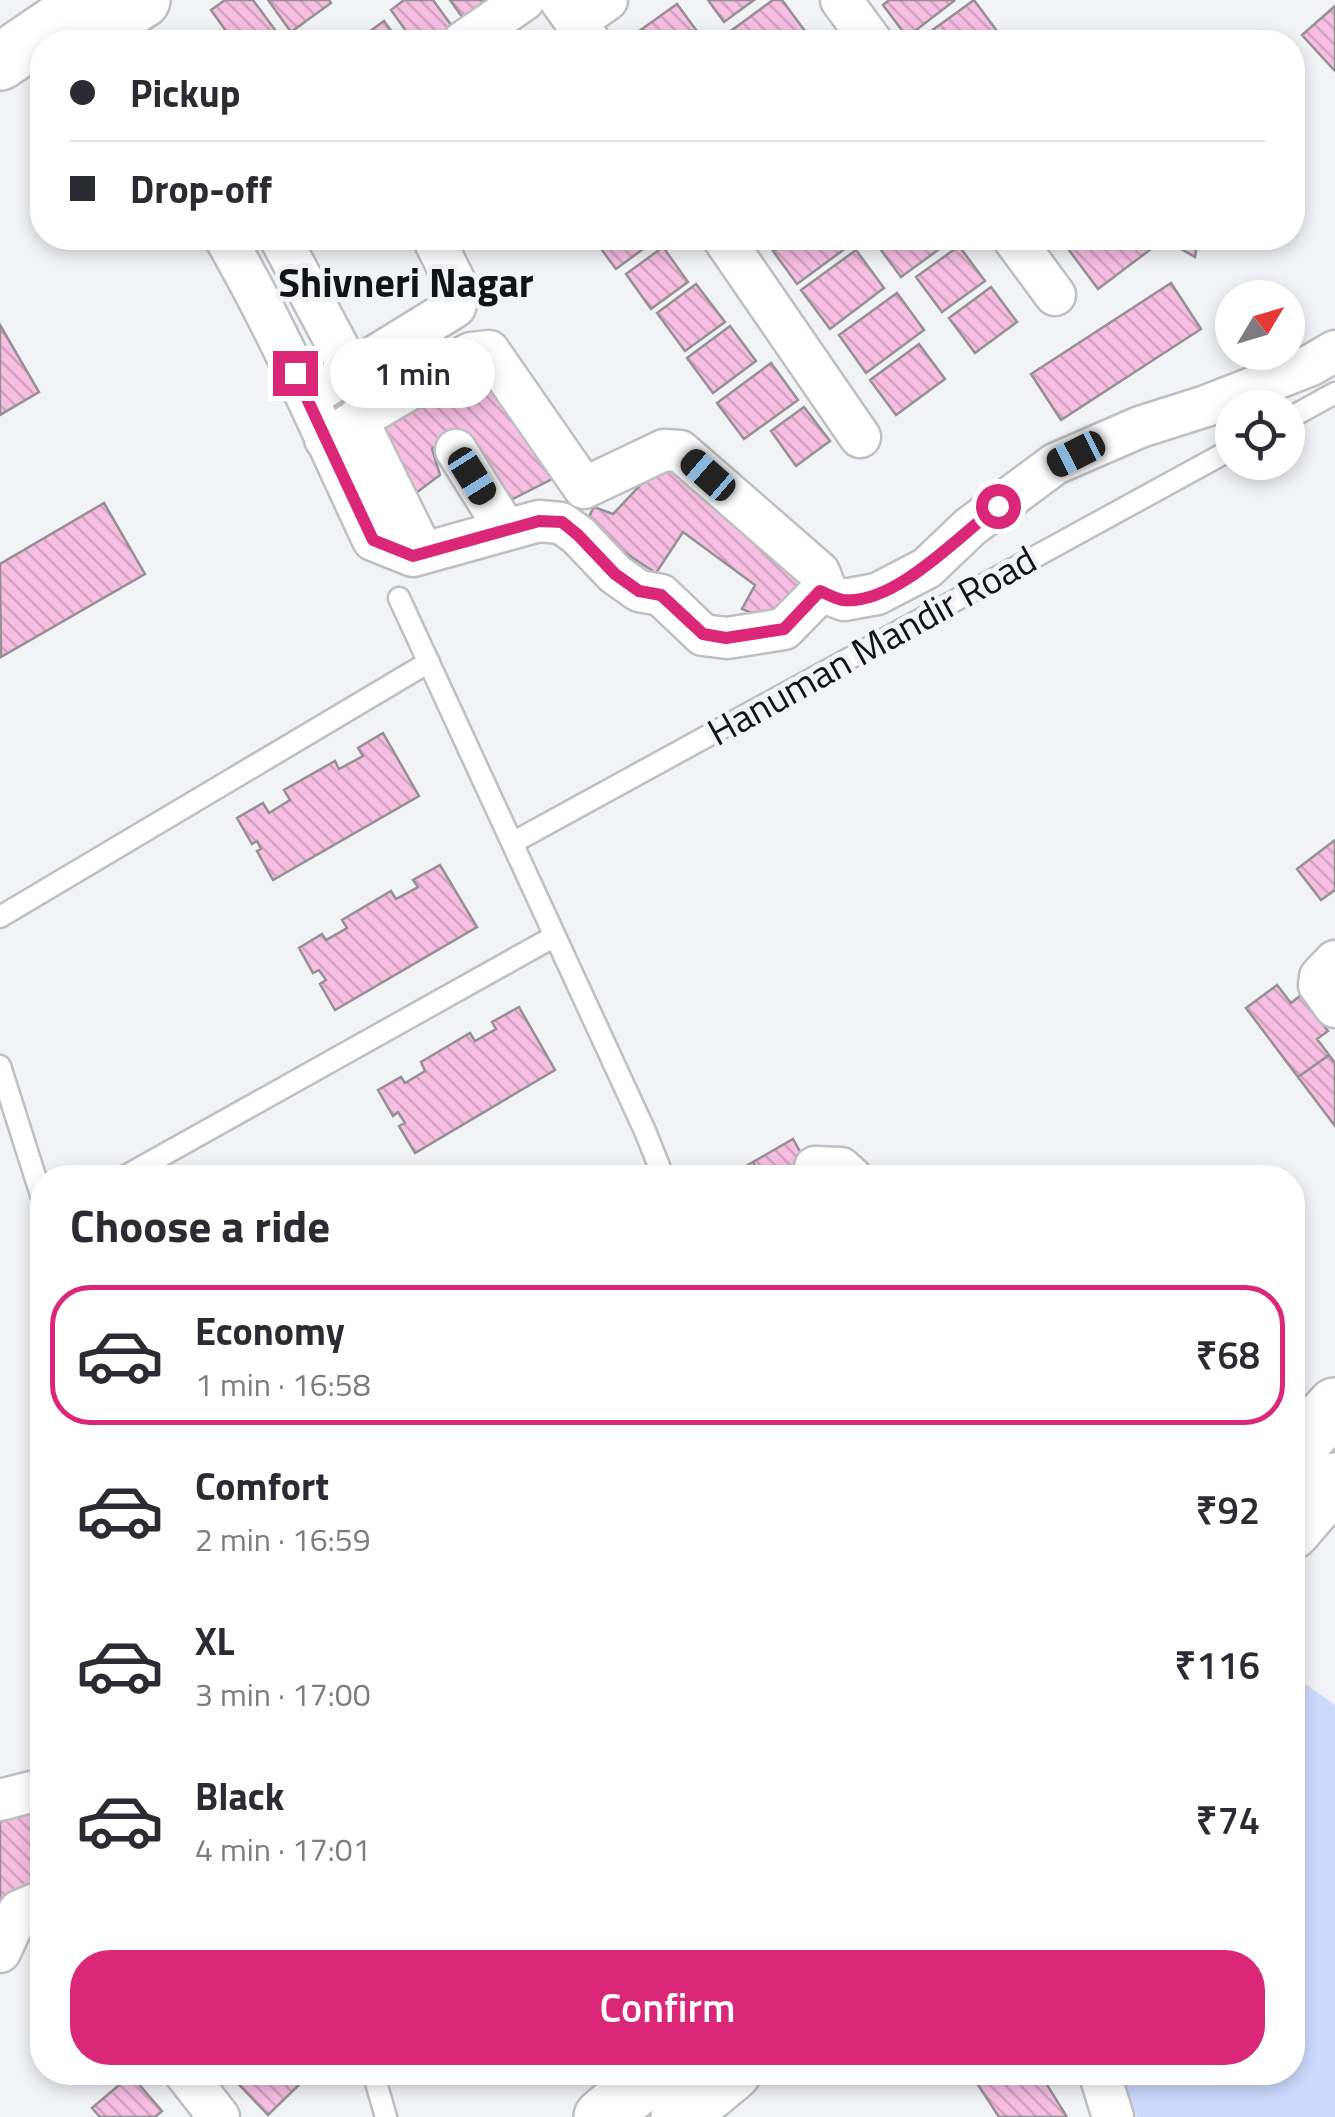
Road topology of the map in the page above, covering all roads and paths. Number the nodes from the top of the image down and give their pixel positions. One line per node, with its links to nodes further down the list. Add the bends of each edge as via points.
1 (36, 0): 4 (main road)
2 (524, 0): 5 (street)
3 (841, 0): 6 (street)
4 (0, 24)
5 (480, 30)
6 (863, 30)
7 (30, 51): 8 (main road)
8 (0, 62)
9 (30, 71): 10 (main road)
10 (0, 90)
11 (237, 250): 19 (street)
12 (286, 250): 18 (street)
13 (439, 250): 18 (street, via 460,292 455,307)
14 (731, 250): 23 (street)
15 (1023, 250): 16 (street)
16 (1055, 295)
17 (1335, 351): 29 (street, via 1055,464 927,568 877,594 844,600)
18 (344, 360): 19 (street)
19 (301, 386): 22 (street)
20 (1335, 393): 21 (lane)
21 (1305, 410)
22 (341, 429): 26 (street, via 471,353 489,351); 28 (street, via 373,540 413,556)
23 (860, 437)
24 (456, 450): 28 (street)
25 (1215, 458): 32 (lane, Hanuman Mandir Road)
26 (584, 488): 27 (street); 29 (street, via 664,450 680,451 819,572)
27 (562, 522): 28 (street); 29 (street, via 615,574 639,591 661,595 703,634 726,638 784,629)
28 (506, 530)
29 (820, 591)
30 (399, 598): 31 (lane)
31 (429, 662): 32 (lane); 33 (lane)
32 (512, 844): 34 (lane)
33 (0, 918)
34 (555, 936): 39 (lane); 40 (lane)
35 (1335, 962): 36 (street, via 1319,985)
36 (1335, 1007)
37 (0, 1066): 38 (lane)
38 (32, 1165)
39 (145, 1165)
40 (658, 1165)
41 (1335, 1406): 42 (main road)
42 (1305, 1439)
43 (1335, 1481): 44 (main road)
44 (1305, 1516)
45 (30, 1791): 46 (street)
46 (0, 1800)
47 (30, 1906): 48 (street, via 19,1911)
48 (0, 1952)
49 (200, 2085): 54 (street)
50 (377, 2085): 55 (lane)
51 (640, 2085): 56 (main road)
52 (717, 2085): 57 (main road)
53 (1103, 2085): 58 (street)
54 (219, 2117)
55 (386, 2117)
56 (602, 2117)
57 (679, 2117)
58 (1113, 2117)

